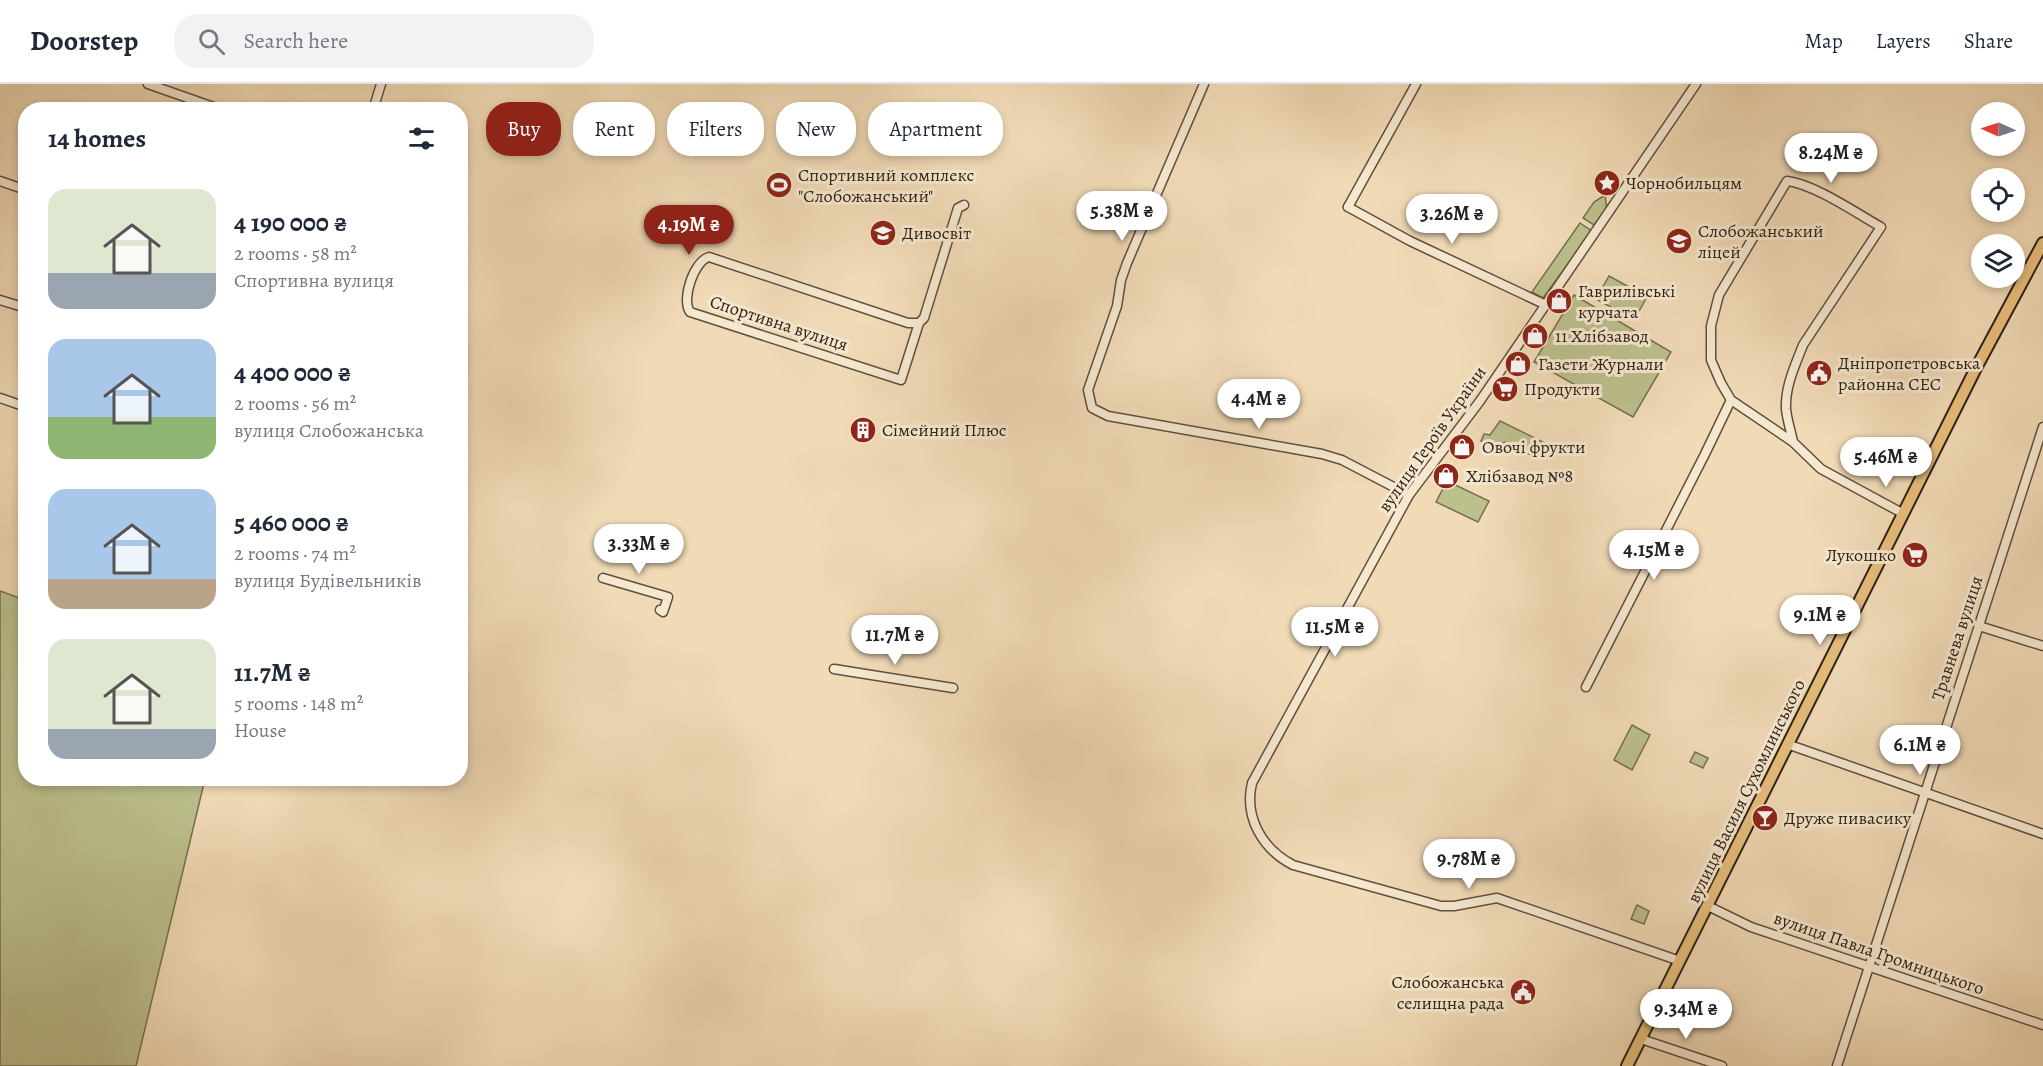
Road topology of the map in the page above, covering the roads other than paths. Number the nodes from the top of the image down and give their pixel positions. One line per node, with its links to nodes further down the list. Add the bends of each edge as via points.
1 (148, 84): 6 (street)
2 (381, 84): 7 (street)
3 (1204, 84): 23 (street, via 1124,270 1117,306 1088,390 1092,408 1108,416 1322,454 1342,460)
4 (1415, 84): 13 (street, via 1348,207)
5 (1696, 84): 13 (street, вулиця Героїв України)
6 (199, 102)
7 (375, 102)
8 (0, 181): 9 (street)
9 (18, 187)
10 (964, 205): 15 (street, Спортивна вулиця, via 958,208 924,318)
11 (2043, 243): 24 (main road, вулиця Василя Сухомлинського)
12 (0, 300): 14 (street)
13 (1544, 304): 23 (street, вулиця Героїв України, via 1480,401)
14 (18, 306)
15 (919, 323): 15 (street, Спортивна вулиця, via 908,323 709,257 699,264 687,292 690,312 901,380)
16 (0, 398): 18 (street)
17 (1731, 400): 19 (street, via 1711,360 1711,326 1719,295 1783,186 1787,181 1796,182 1881,227 1803,345 1789,380); 21 (street); 30 (street)
18 (18, 404)
19 (1789, 421): 21 (street); 22 (street)
20 (2043, 427): 27 (street, Травнева вулиця)
21 (1776, 430): 22 (street)
22 (1793, 442): 24 (street, via 1821,469)
23 (1409, 495): 36 (street, вулиця Героїв України, via 1252,783 1249,798 1254,823 1274,852 1293,865 1441,906 1497,898)
24 (1902, 513): 32 (main road, вулиця Василя Сухомлинського)
25 (603, 578): 26 (street, via 668,597 663,612)
26 (660, 610)
27 (1979, 626): 28 (street); 33 (street, Травнева вулиця)
28 (2043, 646)
29 (834, 669): 31 (street)
30 (1586, 687)
31 (953, 688)
32 (1787, 744): 33 (street); 35 (main road, вулиця Василя Сухомлинського)
33 (1924, 792): 34 (street); 37 (street, Травнева вулиця)
34 (2043, 834)
35 (1708, 906): 36 (main road, вулиця Василя Сухомлинського); 37 (street, вулиця Павла Громницького, via 1751,927)
36 (1680, 961): 39 (main road, вулиця Василя Сухомлинського)
37 (1869, 966): 38 (street, вулиця Павла Громницького); 42 (street, Травнева вулиця)
38 (2043, 1025)
39 (1641, 1039): 40 (main road, вулиця Василя Сухомлинського); 41 (street)
40 (1627, 1066)
41 (1722, 1066)
42 (1837, 1066)

